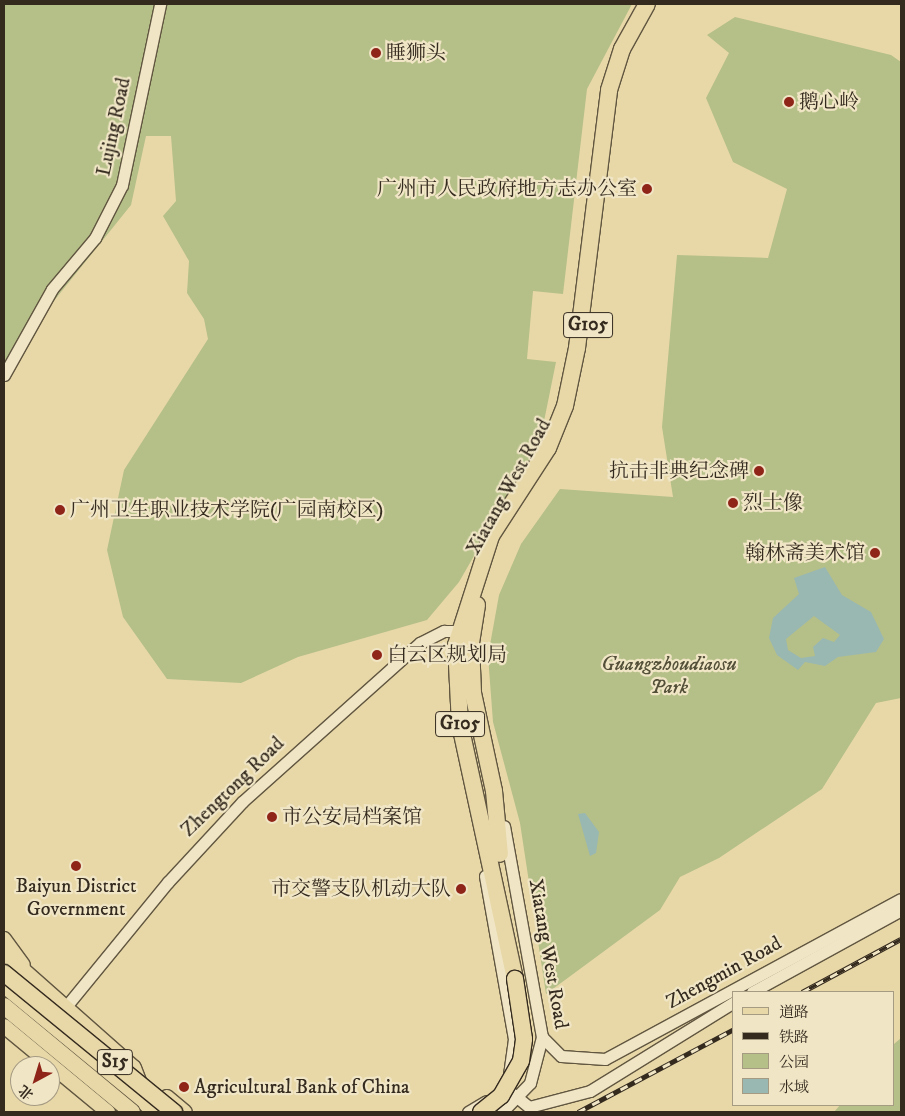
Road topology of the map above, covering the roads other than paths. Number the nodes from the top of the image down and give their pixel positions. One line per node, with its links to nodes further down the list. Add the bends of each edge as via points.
1 (160, 4): 4 (street, Lujing Road, via 122,185 95,238 52,290)
2 (647, 4): 5 (highway, Xiatang West Road / G105, via 622,50 609,90 577,348 565,406 548,448 492,536)
3 (658, 4): 5 (highway, Xiatang West Road / G105, via 635,42 615,108 575,406 556,453 495,551)
4 (4, 375)
5 (466, 630): 6 (highway, Xiatang West Road / G105, via 474,702); 7 (highway, Xiatang West Road / G105, via 456,698); 19 (street, Zhengtong Road, via 435,634 420,643 242,802 179,869)
6 (494, 790): 13 (highway, Xiatang West Road / G105, via 497,841); 23 (street, Xiatang West Road)
7 (477, 818): 13 (highway, Xiatang West Road / G105, via 494,867); 24 (street, Xiatang West Road)
8 (901, 899): 23 (street, Zhengmin Road, via 616,1054 594,1060 561,1056)
9 (901, 910): 17 (street, Zhengmin Road)
10 (4, 939): 16 (main road)
11 (4, 954): 16 (highway)
12 (4, 973): 31 (highway, S15, bridge)
13 (519, 978): 34 (highway, Xiatang West Road / G105, bridge, via 524,1039 521,1061 501,1096); 35 (highway, Xiatang West Road / G105, via 531,1027 529,1055 518,1086)
14 (4, 982): 16 (highway)
15 (4, 986): 22 (main road)
16 (38, 987): 19 (highway); 22 (main road)
17 (754, 991)
18 (732, 1003): 26 (street, Zhengmin Road, via 590,1091 529,1108)
19 (64, 1010): 25 (highway)
20 (5, 1011): 29 (highway, S15); 30 (highway)
21 (4, 1026): 28 (main road)
22 (58, 1029): 27 (main road)
23 (542, 1037): 24 (street, via 532,1044); 26 (street, Xiatang West Road, via 532,1079)
24 (515, 1043): 26 (street, via 510,1087); 33 (street, Xiatang West Road, via 501,1087)
25 (133, 1068): 27 (highway); 32 (main road)
26 (517, 1101): 36 (street, Xiatang West Road)
27 (152, 1108)
28 (108, 1112)
29 (120, 1112)
30 (132, 1112)
31 (174, 1112)
32 (186, 1112)
33 (468, 1112)
34 (481, 1112)
35 (493, 1112)
36 (502, 1112)

